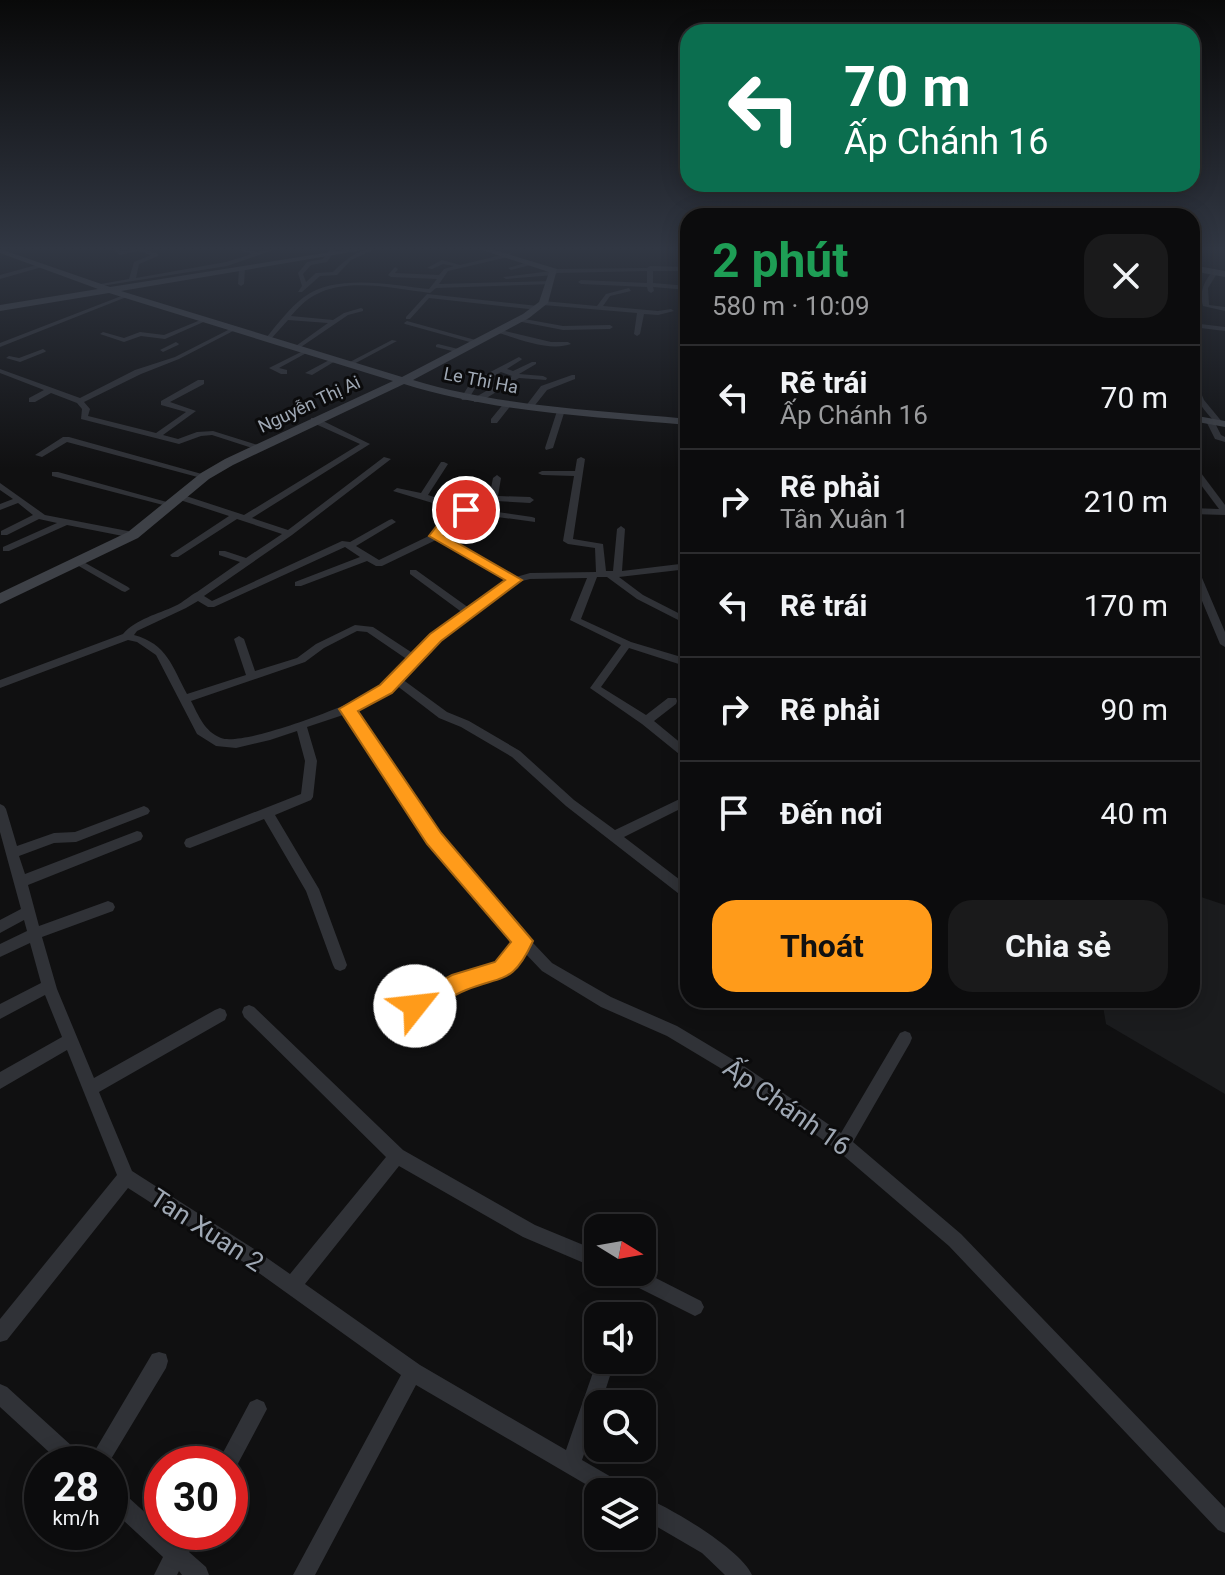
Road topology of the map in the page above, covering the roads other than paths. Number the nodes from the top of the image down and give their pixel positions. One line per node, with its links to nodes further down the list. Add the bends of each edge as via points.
1 (58, 322): 23 (street)
2 (201, 322): 18 (street)
3 (213, 322): 12 (street, Le Thi Ha)
4 (284, 322): 17 (street)
5 (335, 322): 26 (street)
6 (416, 322): 21 (street)
7 (514, 322): 14 (street, Nguyễn Thị Ai)
8 (533, 322): 11 (street)
9 (639, 322): 16 (street)
10 (1200, 326): 13 (street)
11 (610, 327)
12 (234, 329): 17 (street, Le Thi Ha); 20 (street)
13 (1225, 329)
14 (497, 331): 21 (street, Nguyễn Thị Ai); 22 (street)
15 (103, 334): 18 (street, via 123,340 140,334)
16 (637, 334)
17 (268, 339): 26 (street, Le Thi Ha)
18 (175, 340): 20 (street); 25 (street)
19 (394, 341): 35 (street)
20 (207, 342): 48 (street)
21 (477, 342): 28 (street, Nguyễn Thị Ai)
22 (568, 344)
23 (0, 345)
24 (438, 346): 28 (street)
25 (163, 350)
26 (302, 350): 31 (street, Le Thi Ha); 38 (street, via 273,368)
27 (43, 351): 30 (street, via 20,360)
28 (460, 351): 43 (street, Nguyễn Thị Ai)
29 (0, 353): 30 (street)
30 (9, 358): 34 (street)
31 (335, 359): 35 (street, Le Thi Ha); 39 (street)
32 (519, 359): 36 (street)
33 (534, 363): 40 (street)
34 (0, 364)
35 (350, 364): 43 (street, Le Thi Ha)
36 (501, 369): 40 (street); 46 (street, via 474,384)
37 (0, 371): 45 (street)
38 (284, 372)
39 (309, 373)
40 (516, 375): 42 (street); 46 (street)
41 (572, 377): 51 (street, via 544,388)
42 (543, 378)
43 (405, 380): 46 (street, Le Thi Ha); 53 (street, Nguyễn Thị Ai)
44 (201, 382): 57 (street, via 164,403 192,411)
45 (50, 390): 47 (street); 48 (street)
46 (471, 399): 50 (street, Le Thi Ha)
47 (32, 400)
48 (80, 401): 57 (street, via 84,417)
49 (1200, 401): 56 (street)
50 (508, 404): 51 (street, Le Thi Ha); 54 (street)
51 (529, 407): 52 (street, Le Thi Ha)
52 (561, 410): 55 (street, Le Thi Ha); 60 (street)
53 (314, 420): 59 (street, Nguyễn Thị Ai); 84 (street, via 366,444)
54 (494, 421)
55 (680, 421)
56 (1218, 422): 58 (street, via 1218,437)
57 (157, 436): 59 (street, via 179,442 213,433)
58 (1225, 440)
59 (258, 448): 68 (street, Nguyễn Thị Ai)
60 (549, 448)
61 (39, 455): 68 (street, via 66,439)
62 (387, 459): 90 (street)
63 (581, 459): 67 (street)
64 (444, 464): 73 (street)
65 (542, 473): 67 (street)
66 (55, 474): 76 (street)
67 (578, 474): 93 (street)
68 (205, 476): 76 (street, Nguyễn Thị Ai)
69 (497, 478): 74 (street)
70 (1200, 478): 81 (street)
71 (2, 491): 75 (street)
72 (397, 491): 73 (street)
73 (423, 496): 79 (street)
74 (493, 498): 77 (street); 82 (street)
75 (19, 500): 78 (street); 83 (street)
76 (175, 500): 84 (street); 91 (street, Nguyễn Thị Ai)
77 (530, 500)
78 (0, 507)
79 (466, 510): 82 (street); 92 (street)
80 (1200, 511): 81 (street)
81 (1225, 511)
82 (485, 513): 85 (street)
83 (39, 515): 86 (street); 89 (street)
84 (241, 517): 90 (street); 98 (street)
85 (532, 520)
86 (66, 522): 91 (street); 95 (street)
87 (392, 522): 94 (street)
88 (621, 529): 104 (street)
89 (4, 533)
90 (289, 533): 101 (street)
91 (133, 535): 102 (street, Nguyễn Thị Ai)
92 (436, 536): 99 (street); 105 (street)
93 (568, 541): 97 (street); 104 (street, via 600,546)
94 (349, 546): 100 (street); 108 (street, via 345,543 211,605)
95 (6, 549)
96 (222, 553): 101 (street)
97 (564, 554)
98 (175, 555)
99 (397, 555): 100 (street, via 379,564); 111 (street)
100 (365, 558): 106 (street)
101 (246, 561): 108 (street)
102 (80, 563): 107 (street); 110 (street, Nguyễn Thị Ai)
103 (680, 567): 104 (street)
104 (605, 575): 105 (street); 112 (street); 115 (street, via 575,620)
105 (515, 580): 111 (street)
106 (298, 584)
107 (125, 589)
108 (196, 595): 113 (street)
109 (1200, 595): 116 (street)
110 (0, 599)
111 (468, 612): 117 (street)
112 (680, 618)
113 (127, 636): 121 (street); 122 (street, via 160,653)
114 (239, 639): 119 (street)
115 (627, 644): 118 (street); 125 (street, via 595,688)
116 (1225, 644)
117 (416, 660): 119 (street, via 363,627 301,660); 120 (street)
118 (680, 661)
119 (251, 675): 122 (street)
120 (396, 680): 124 (street); 133 (street, via 443,715 516,754)
121 (0, 684)
122 (184, 699): 126 (street, via 201,731 220,743 236,744)
123 (672, 701): 125 (street)
124 (348, 709): 126 (street); 142 (street, Ấp Chánh 16, via 434,838)
125 (646, 721): 127 (street)
126 (301, 726): 131 (street, via 311,761 307,797)
127 (680, 749)
128 (680, 804): 133 (street)
129 (0, 809): 135 (street, Tan Xuan 2)
130 (144, 811): 135 (street, via 76,837)
131 (267, 813): 134 (street); 144 (street, via 312,889)
132 (137, 836): 136 (street)
133 (615, 836): 137 (street)
134 (190, 843)
135 (7, 847): 136 (street, Tan Xuan 2)
136 (22, 881): 139 (street, Tan Xuan 2)
137 (680, 887)
138 (108, 907): 141 (street)
139 (27, 912): 140 (street); 141 (street, Tan Xuan 2)
140 (0, 927)
141 (34, 934): 143 (street); 145 (street, Tan Xuan 2)
142 (522, 941): 146 (street, via 502,970 460,982); 154 (street, Ấp Chánh 16, via 547,967 606,1002 672,1031)
143 (0, 951)
144 (340, 965)
145 (49, 986): 147 (street); 151 (street, Tan Xuan 2)
146 (415, 1006)
147 (0, 1012)
148 (249, 1012): 155 (street)
149 (220, 1015): 153 (street)
150 (905, 1038): 154 (street)
151 (69, 1041): 152 (street); 153 (street, Tan Xuan 2)
152 (0, 1081)
153 (89, 1089): 156 (street, Tan Xuan 2)
154 (843, 1144): 174 (street, Ấp Chánh 16, via 955,1240)
155 (397, 1156): 157 (street, via 529,1231); 158 (street)
156 (126, 1177): 158 (street, Tan Xuan 2); 161 (street)
157 (584, 1254)
158 (292, 1286): 163 (street, Tan Xuan 2)
159 (653, 1286): 160 (street)
160 (695, 1307)
161 (0, 1333)
162 (159, 1361): 168 (street)
163 (413, 1372): 170 (street, Tan Xuan 2); 179 (street)
164 (602, 1374): 170 (street)
165 (0, 1394): 167 (street)
166 (257, 1409): 169 (street)
167 (57, 1446)
168 (108, 1446)
169 (237, 1446)
170 (571, 1464): 171 (street, Tan Xuan 2)
171 (594, 1478)
172 (128, 1511): 176 (street)
173 (656, 1514): 180 (street, via 709,1546)
174 (1225, 1523)
175 (179, 1550): 176 (street)
176 (176, 1556): 177 (street); 178 (street)
177 (165, 1575)
178 (198, 1575)
179 (304, 1575)
180 (741, 1575)

